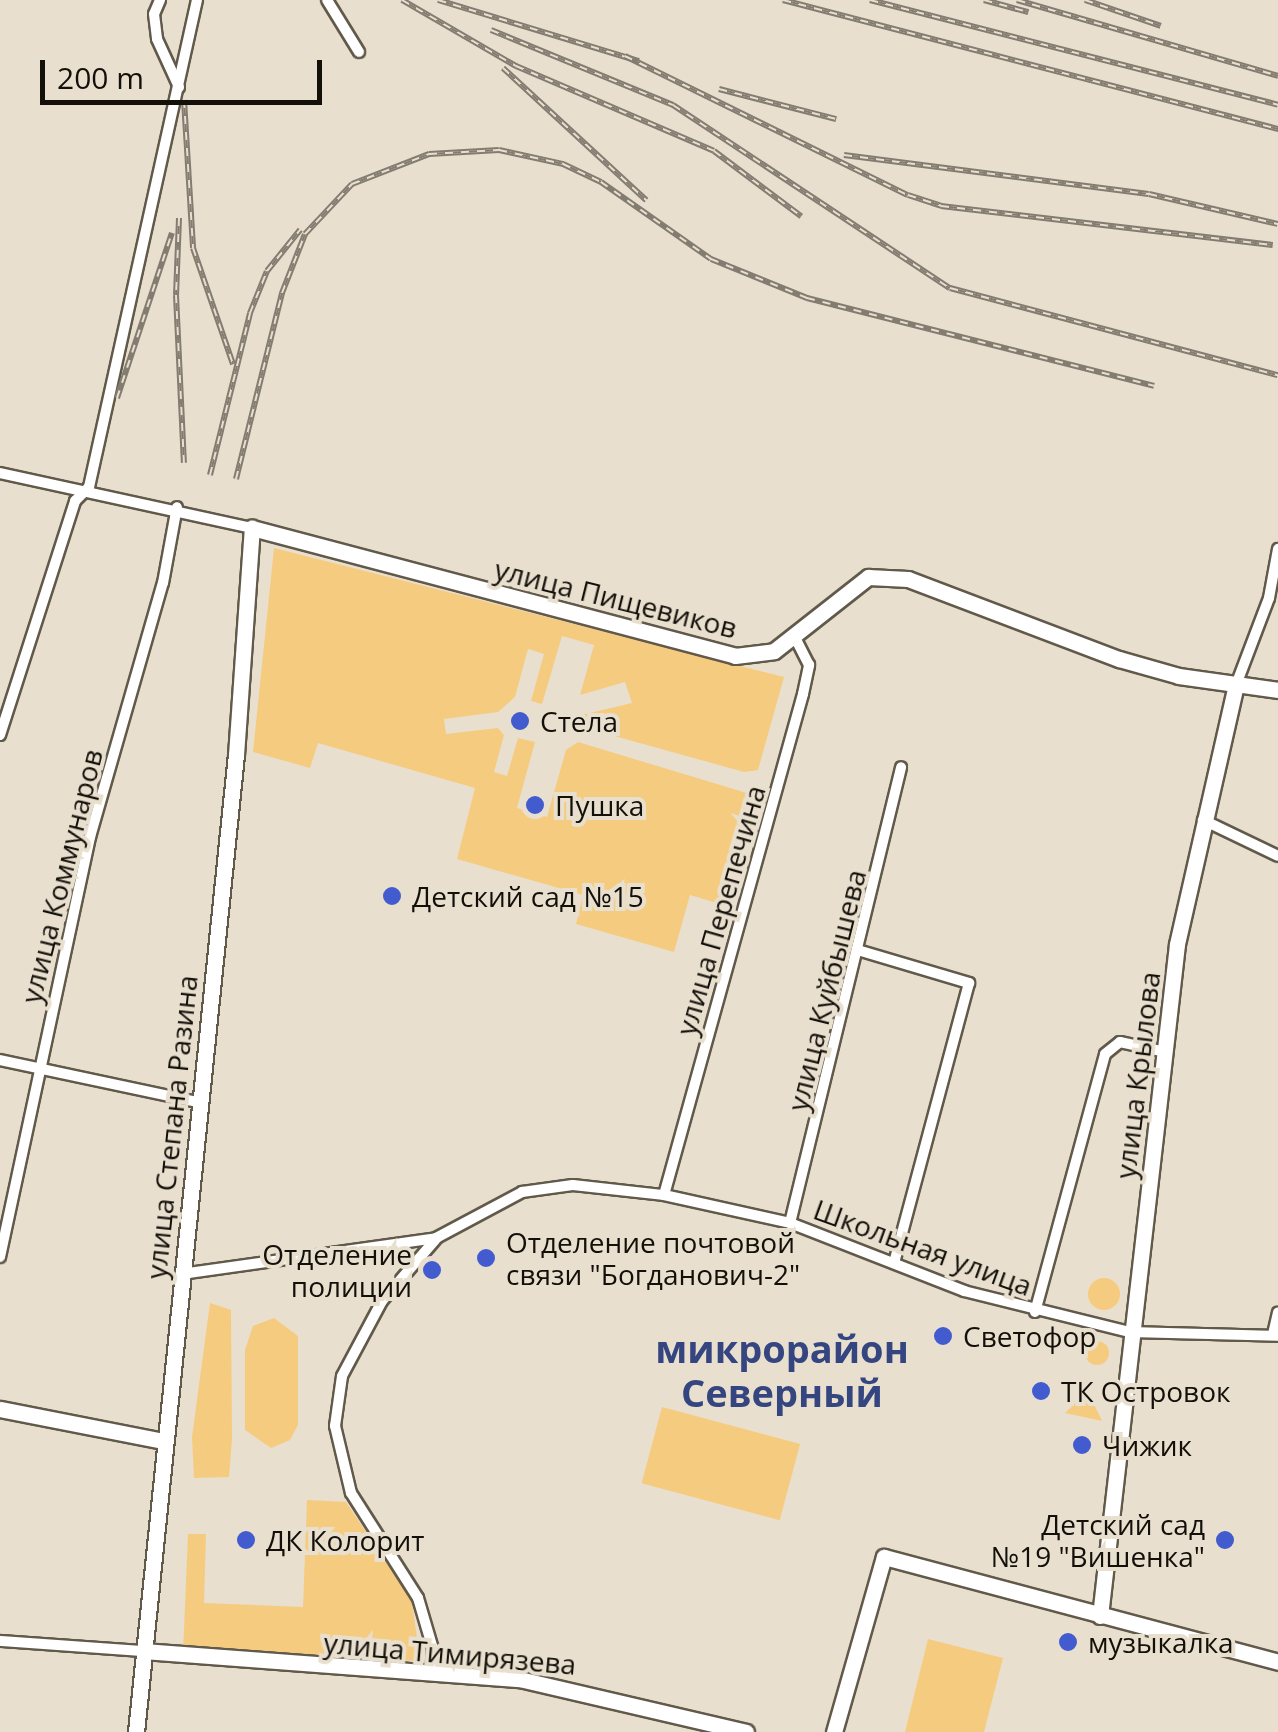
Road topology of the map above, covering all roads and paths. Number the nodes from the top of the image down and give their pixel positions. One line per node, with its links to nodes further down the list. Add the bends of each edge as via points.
1 (160, 0): 5 (street, via 156,39)
2 (197, 0): 5 (street)
3 (326, 0): 4 (street)
4 (360, 52)
5 (178, 86): 7 (street)
6 (0, 473): 7 (street, улица Пищевиков)
7 (89, 488): 8 (street, улица Пищевиков); 14 (street, via 75,501)
8 (176, 508): 9 (street, улица Пищевиков); 21 (street, улица Коммунаров)
9 (252, 528): 11 (street, улица Пищевиков, via 736,656 755,657); 22 (street, улица Степана Разина, via 236,755)
10 (1278, 549): 12 (street, улица Крылова, via 1269,598)
11 (794, 638): 12 (street, улица Пищевиков, via 868,577 908,578 1119,659); 23 (street, улица Перепечина, via 809,664 803,694)
12 (1236, 685): 13 (street, улица Пищевиков); 16 (street, улица Крылова)
13 (1278, 690)
14 (0, 735)
15 (901, 767): 18 (street, улица Куйбышева)
16 (1202, 820): 17 (street); 19 (street, улица Крылова)
17 (1278, 856)
18 (860, 952): 24 (street, улица Куйбышева); 27 (street, via 970,982)
19 (1165, 1052): 29 (street, via 1120,1042 1105,1054); 31 (street, улица Крылова)
20 (0, 1060): 21 (street)
21 (36, 1069): 22 (street); 26 (street, улица Коммунаров)
22 (197, 1102): 28 (street, улица Степана Разина)
23 (664, 1196): 24 (street, Школьная улица); 25 (street, Школьная улица, via 540,1187)
24 (790, 1223): 27 (street, Школьная улица)
25 (436, 1238): 28 (street); 39 (street, via 382,1301 342,1376 335,1426 351,1493 418,1598)
26 (0, 1258)
27 (896, 1260): 29 (street, Школьная улица)
28 (181, 1274): 34 (street, улица Степана Разина)
29 (1035, 1312): 31 (street, Школьная улица)
30 (1278, 1312): 32 (street)
31 (1130, 1332): 32 (street, Школьная улица); 35 (street, улица Крылова)
32 (1276, 1335)
33 (0, 1408): 34 (street)
34 (163, 1441): 37 (street, улица Степана Разина)
35 (1100, 1616): 38 (street); 42 (street, via 884,1556)
36 (0, 1641): 37 (street)
37 (144, 1651): 39 (street, улица Тимирязева); 40 (street, улица Степана Разина)
38 (1278, 1662)
39 (432, 1675): 41 (street, улица Тимирязева, via 575,1687)
40 (136, 1732)
41 (746, 1732)
42 (834, 1732)

